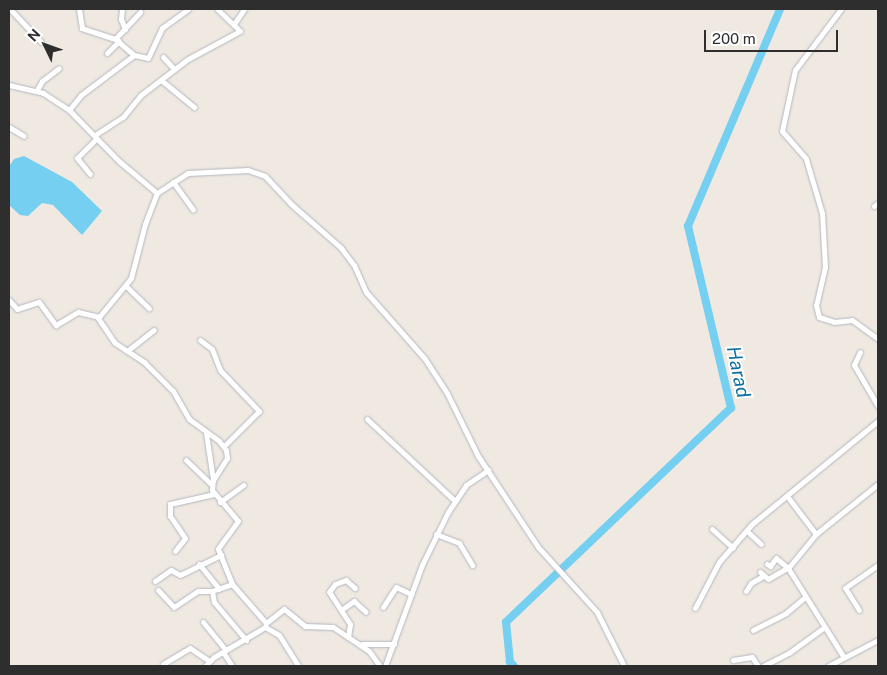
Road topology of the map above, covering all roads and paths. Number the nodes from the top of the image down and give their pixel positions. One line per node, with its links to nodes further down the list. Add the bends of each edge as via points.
1 (10, 9): 12 (street)
2 (79, 9): 11 (street, via 81,26 85,30)
3 (122, 9): 10 (street, via 120,19)
4 (188, 9): 14 (street, via 162,28 148,58)
5 (217, 9): 9 (street)
6 (244, 9): 9 (street)
7 (841, 9): 36 (street, via 795,70 782,131 806,159 822,213 825,267 816,305 819,318 834,322 852,320)
8 (140, 12): 10 (street)
9 (234, 24): 17 (street, via 240,31)
10 (125, 29): 11 (street)
11 (117, 40): 13 (street); 14 (street)
12 (40, 42)
13 (107, 53)
14 (134, 55): 22 (street, via 81,95)
15 (163, 57): 17 (street)
16 (59, 68): 20 (street, via 42,81)
17 (174, 69): 18 (street)
18 (161, 80): 21 (street); 25 (street, via 141,95 123,117)
19 (9, 85): 20 (street)
20 (37, 90): 22 (street)
21 (194, 107)
22 (70, 110): 25 (street)
23 (9, 127): 24 (street)
24 (24, 136)
25 (96, 136): 26 (street, via 77,158); 28 (street, via 120,162)
26 (90, 174)
27 (173, 182): 28 (street); 29 (street); 47 (street, via 188,173 248,170 258,172 273,182 291,204 341,248 354,265 366,292 425,359)
28 (157, 193): 30 (street, via 144,224 134,273)
29 (193, 210)
30 (126, 286): 32 (street); 33 (street)
31 (9, 300): 33 (street, via 17,309 39,302 56,325 78,312)
32 (149, 308)
33 (98, 318): 37 (street, via 115,343)
34 (154, 330): 37 (street)
35 (200, 340): 43 (street, via 212,349 220,370 258,410 257,415)
36 (878, 340)
37 (127, 351): 42 (street, via 174,391 189,419)
38 (860, 352): 39 (street, via 854,365)
39 (878, 406)
40 (367, 420): 53 (street)
41 (878, 421): 45 (street)
42 (206, 433): 43 (street); 48 (street)
43 (224, 446): 48 (street, via 227,458)
44 (186, 460): 48 (street)
45 (831, 460): 46 (street); 52 (street)
46 (837, 465)
47 (488, 470): 53 (street, via 466,486); 100 (street, via 538,547 598,612)
48 (212, 482): 51 (street)
49 (878, 484): 58 (street)
50 (243, 485): 54 (street)
51 (214, 494): 54 (street); 61 (street, via 170,504 170,516 184,538)
52 (787, 496): 56 (street, via 759,517); 58 (street)
53 (454, 500): 57 (street)
54 (220, 502): 62 (street, via 233,511 238,521 218,547)
55 (712, 529): 60 (street)
56 (747, 531): 59 (street); 60 (street)
57 (436, 534): 66 (street, via 459,543); 75 (street)
58 (816, 534): 67 (street)
59 (760, 544)
60 (733, 548): 78 (street, via 719,562)
61 (175, 551)
62 (221, 555): 63 (street); 69 (street)
63 (199, 564): 68 (street, via 180,575 171,570); 71 (street)
64 (766, 564): 67 (street, via 770,566 776,558)
65 (878, 565): 80 (street, via 845,588)
66 (472, 566)
67 (788, 568): 73 (street, via 768,579 762,574); 76 (street)
68 (155, 580)
69 (232, 584): 71 (street); 83 (street)
70 (355, 588): 79 (street, via 346,580 330,590)
71 (219, 589): 74 (street)
72 (158, 590): 74 (street, via 174,607 198,591)
73 (746, 590)
74 (212, 591): 87 (street, via 214,602)
75 (412, 594): 77 (street, via 396,587); 90 (street)
76 (806, 597): 84 (street); 85 (street, via 786,613)
77 (383, 607)
78 (696, 608)
79 (341, 610): 81 (street, via 354,601); 86 (street, via 350,624)
80 (859, 610)
81 (366, 612)
82 (203, 622): 91 (street)
83 (265, 625): 86 (street, via 284,609 301,624 333,627); 87 (street); 97 (street, via 279,635)
84 (823, 628): 92 (street); 102 (street, via 790,652)
85 (754, 630)
86 (348, 637): 89 (street)
87 (246, 640): 91 (street)
88 (878, 640): 92 (street)
89 (360, 644): 90 (street); 98 (street)
90 (394, 644): 99 (street)
91 (224, 651): 95 (street); 96 (street)
92 (842, 656): 103 (street)
93 (733, 660): 101 (street, via 752,656)
94 (163, 664): 95 (street, via 190,648)
95 (207, 664)
96 (232, 666)
97 (298, 666)
98 (380, 666)
99 (385, 666)
100 (624, 666)
101 (758, 666)
102 (763, 666)
103 (828, 666)

